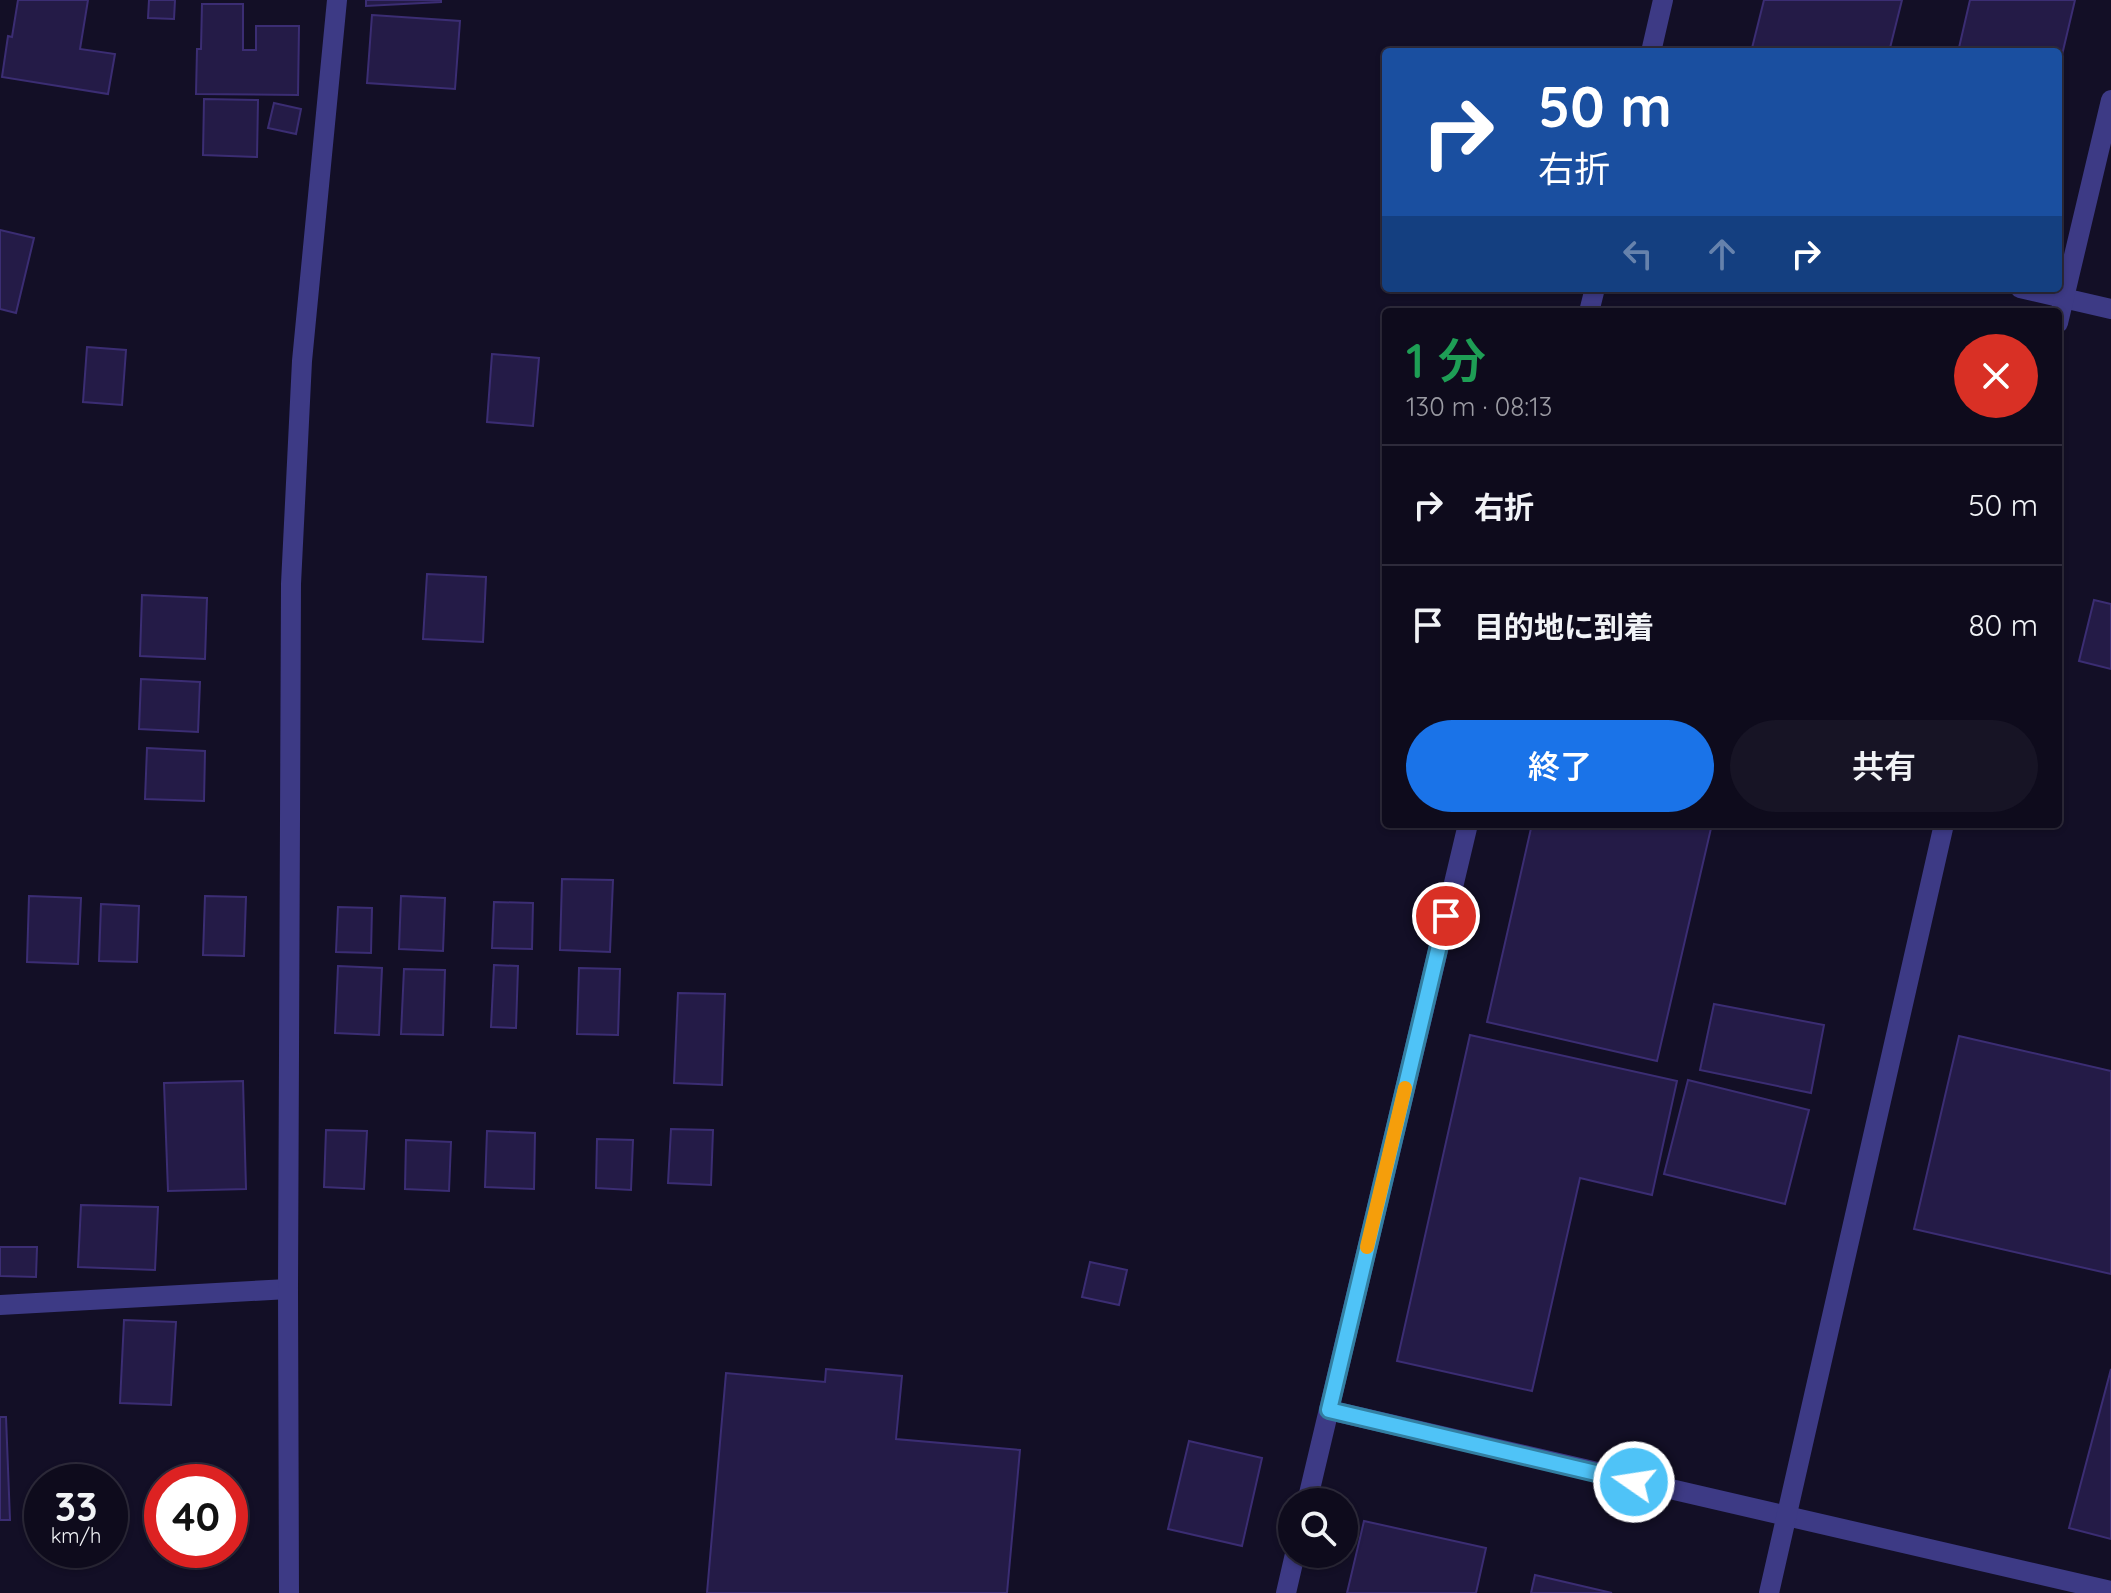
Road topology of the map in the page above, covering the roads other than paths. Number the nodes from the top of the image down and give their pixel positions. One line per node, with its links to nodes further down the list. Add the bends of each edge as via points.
1 (337, 0): 11 (street, via 302,361 291,584)
2 (1663, 0): 3 (street)
3 (1652, 48)
4 (2111, 100): 6 (street)
5 (2038, 292): 6 (street)
6 (2064, 298): 7 (street); 8 (street)
7 (2062, 308)
8 (2111, 309)
9 (1467, 828): 13 (street)
10 (1943, 828): 15 (street)
11 (288, 1289): 12 (street); 18 (street)
12 (0, 1305)
13 (1329, 1410): 14 (street); 15 (street)
14 (1310, 1488)
15 (1787, 1517): 17 (street); 20 (street)
16 (1292, 1568): 19 (street)
17 (2111, 1591)
18 (289, 1593)
19 (1286, 1593)
20 (1769, 1593)

